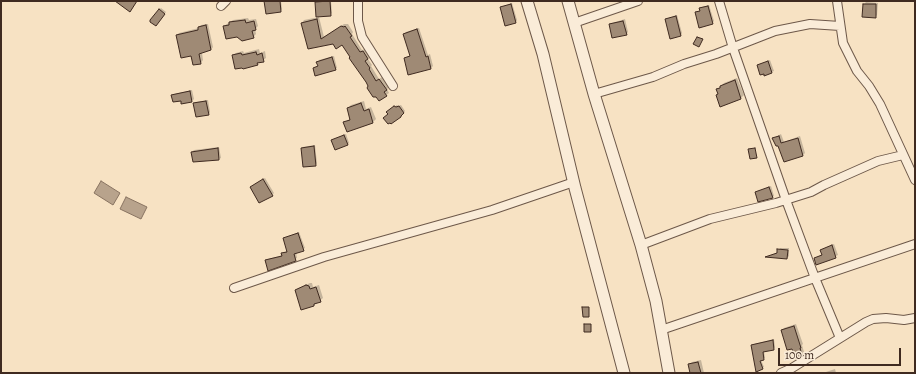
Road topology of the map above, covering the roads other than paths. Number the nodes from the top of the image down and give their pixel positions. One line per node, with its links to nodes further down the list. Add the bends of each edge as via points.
1 (358, 1): 10 (street, via 358,21 362,37)
2 (527, 1): 14 (street, via 543,54)
3 (568, 1): 7 (street)
4 (638, 1): 7 (street)
5 (719, 1): 9 (street)
6 (837, 1): 8 (street)
7 (574, 23): 11 (street)
8 (840, 26): 9 (street, via 810,24 793,27 775,31); 12 (street, via 843,43 857,71 880,104)
9 (733, 48): 11 (street, via 653,77); 15 (street)
10 (393, 86)
11 (594, 94): 17 (street)
12 (903, 154): 13 (street); 15 (street, via 878,161 811,192)
13 (915, 180)
14 (574, 182): 19 (street, via 492,210 324,257); 23 (street)
15 (786, 200): 17 (street, via 710,219); 18 (street)
16 (915, 244): 18 (street)
17 (641, 245): 21 (street)
18 (815, 278): 21 (street); 22 (street)
19 (234, 288)
20 (915, 318): 22 (street, via 873,319)
21 (661, 330): 24 (street)
22 (840, 338): 25 (street)
23 (624, 373)
24 (669, 373)
25 (781, 373)

